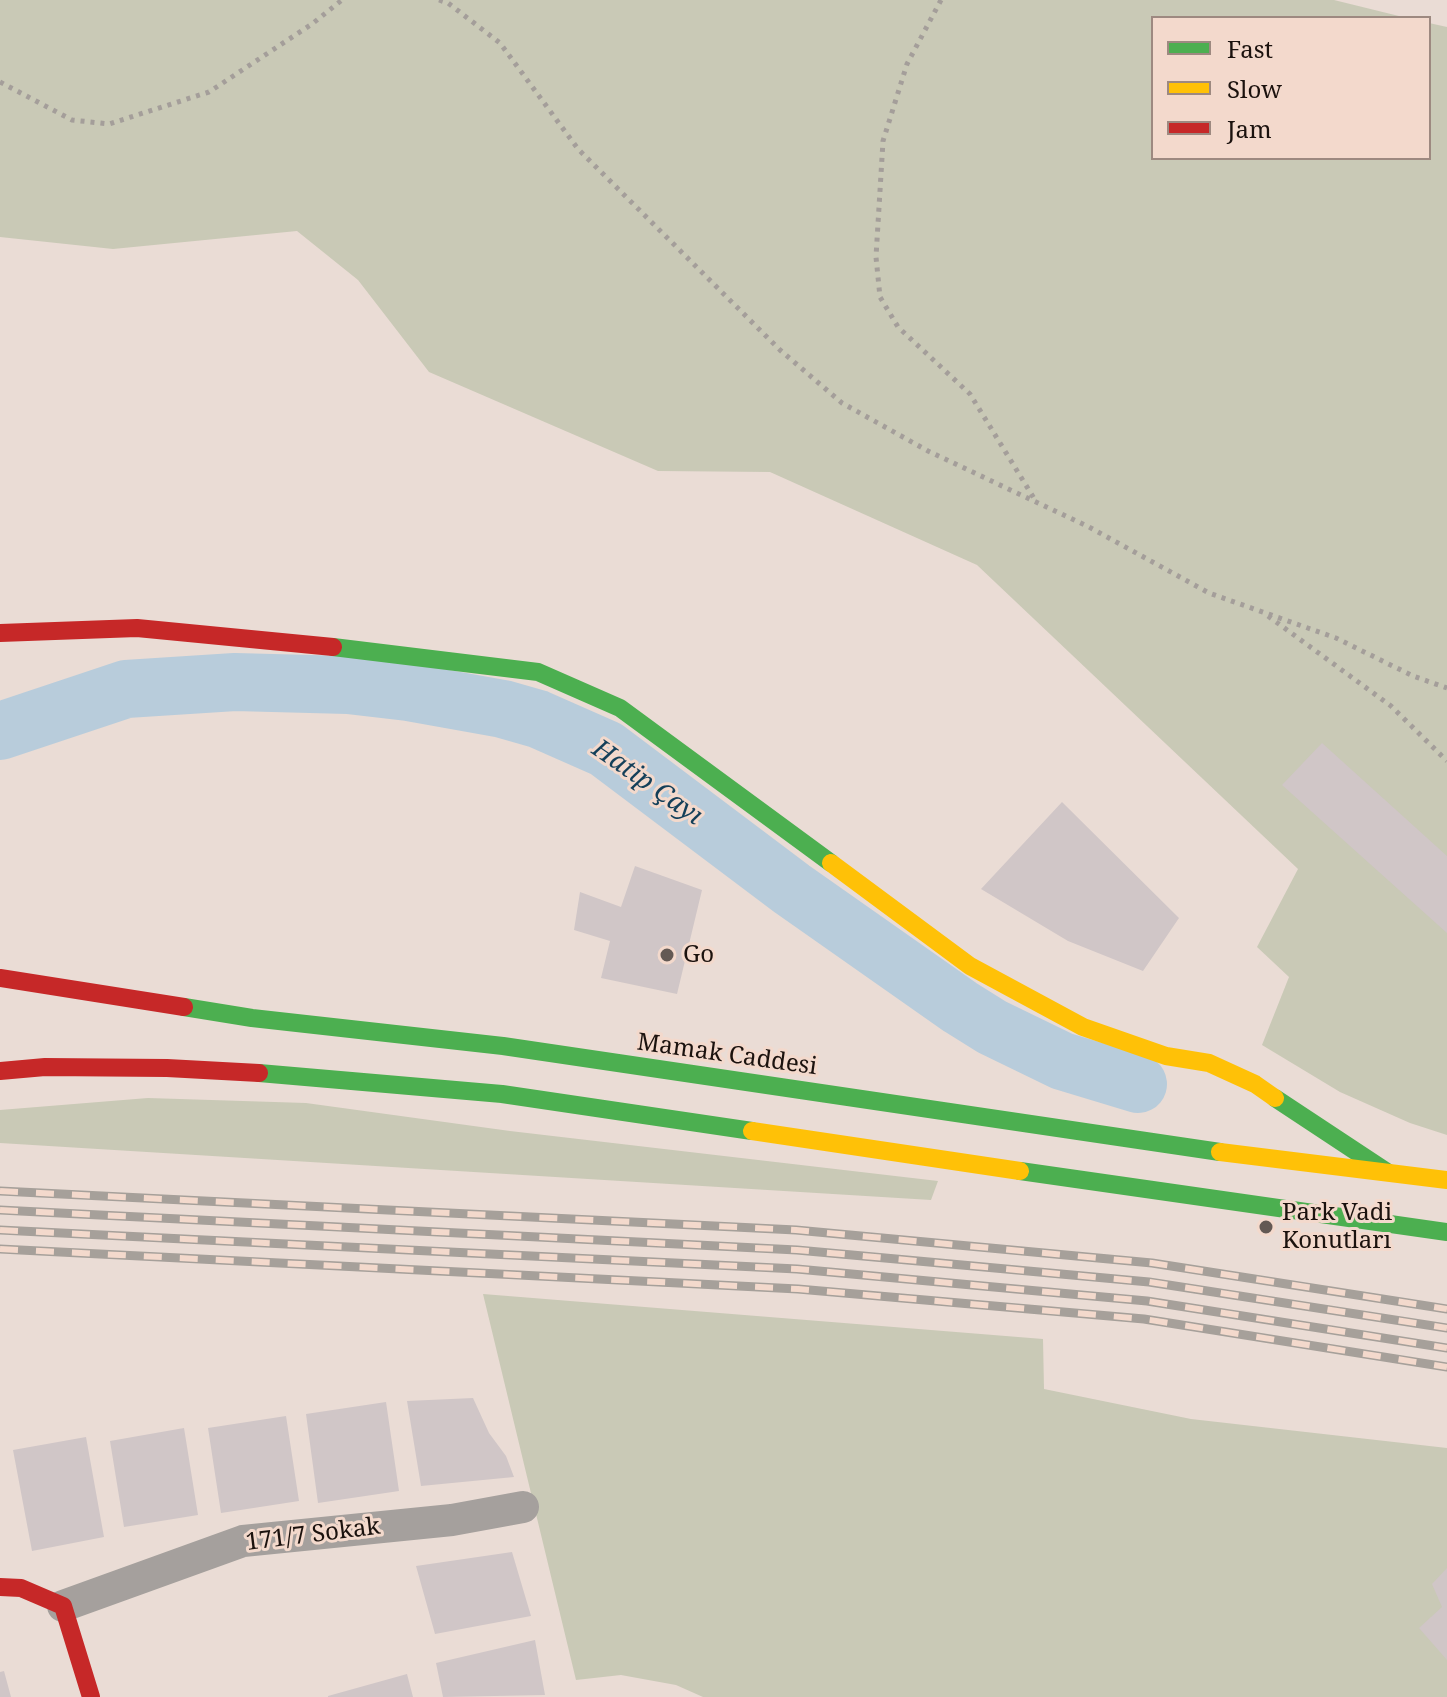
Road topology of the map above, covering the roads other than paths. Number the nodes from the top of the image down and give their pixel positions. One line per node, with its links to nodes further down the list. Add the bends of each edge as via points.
1 (0, 633): 4 (main road, via 137,628 538,672 620,708 970,966 1083,1027 1166,1056 1209,1063 1255,1084)
2 (0, 978): 4 (main road, Mamak Caddesi, via 252,1018 503,1046)
3 (0, 1071): 6 (main road, via 196,1069 502,1094)
4 (1387, 1172): 5 (main road, Mamak Caddesi)
5 (1447, 1180)
6 (1447, 1232)
7 (523, 1507): 9 (street, 171/7 Sokak, via 452,1520 243,1541)
8 (0, 1587): 9 (main road, via 21,1588)
9 (63, 1606): 10 (main road)
10 (91, 1697)

